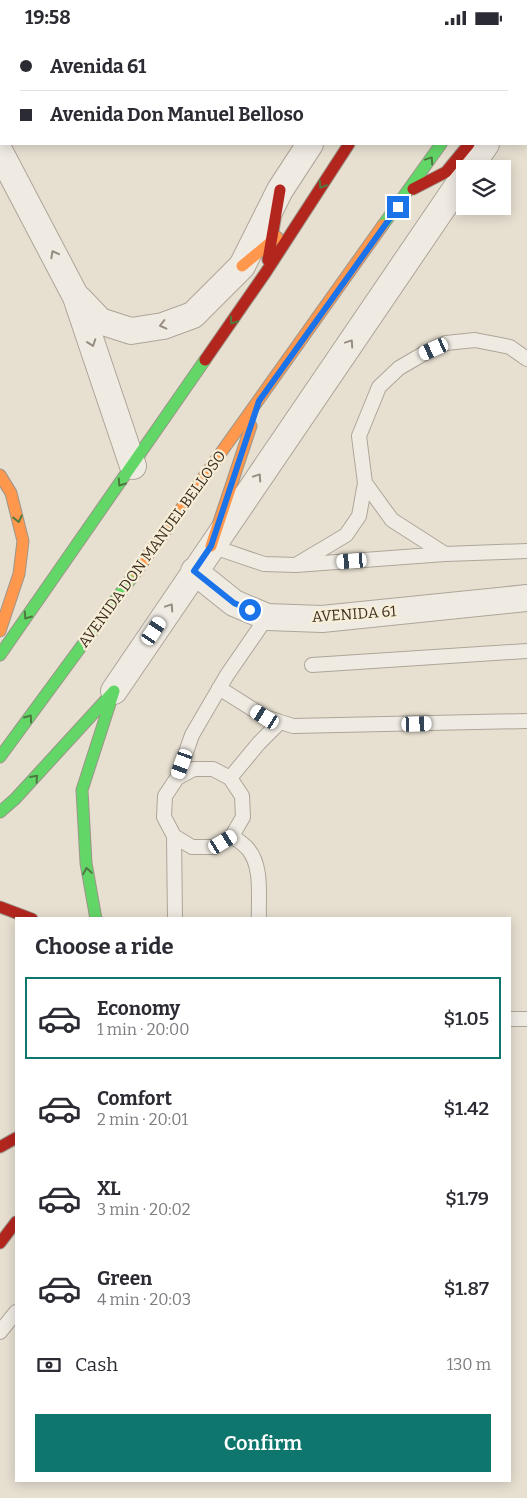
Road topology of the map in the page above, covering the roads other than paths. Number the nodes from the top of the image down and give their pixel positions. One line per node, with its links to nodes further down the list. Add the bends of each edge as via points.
1 (309, 145): 9 (street)
2 (347, 145): 11 (main road, one-way to 11)
3 (441, 145): 10 (main road, AVENIDA DON MANUEL BELLOSO, one-way to 3)
4 (468, 145): 10 (main road, via 446,172)
5 (485, 145): 7 (street)
6 (0, 151): 14 (street, one-way to 6)
7 (475, 160)
8 (456, 188): 20 (street, one-way to 8)
9 (280, 190): 12 (main road); 13 (street)
10 (409, 191): 16 (main road, AVENIDA DON MANUEL BELLOSO)
11 (297, 224): 12 (main road); 13 (main road)
12 (271, 241): 13 (main road); 13 (main road)
13 (254, 269): 14 (street, one-way to 14, via 193,315 163,326 131,331 100,321); 17 (main road, one-way to 17)
14 (76, 297): 17 (street, one-way to 17)
15 (527, 359): 19 (lane, via 510,347 475,340 446,343 399,368 379,387 359,436)
16 (259, 401): 20 (main road); 35 (main road, AVENIDA DON MANUEL BELLOSO, one-way to 16)
17 (133, 465): 29 (main road, one-way to 29)
18 (0, 475): 27 (main road, one-way to 27, via 12,493 23,541 18,574)
19 (365, 483): 22 (lane, via 392,521); 23 (lane, via 359,516 346,535)
20 (211, 546): 23 (lane, via 264,564); 24 (street)
21 (527, 551): 22 (lane)
22 (445, 554): 23 (lane)
23 (296, 565)
24 (194, 571): 26 (street, AVENIDA 61, via 234,603); 32 (street, one-way to 24)
25 (527, 598): 26 (street, AVENIDA 61, via 322,619)
26 (267, 617): 31 (lane)
27 (0, 631)
28 (527, 651): 30 (lane)
29 (0, 655)
30 (312, 665)
31 (219, 688): 34 (lane, via 265,717); 36 (lane, via 192,735)
32 (114, 691): 38 (main road, one-way to 32); 43 (main road, one-way to 32, via 86,863 82,790)
33 (527, 721): 34 (lane, via 325,727 293,726)
34 (280, 722): 37 (lane)
35 (0, 757)
36 (177, 778): 37 (lane, via 194,769 213,769); 39 (lane, via 165,796 164,817)
37 (230, 778): 40 (lane, via 242,796 243,817)
38 (0, 812)
39 (174, 836): 40 (lane, via 192,847 214,847); 44 (lane)
40 (232, 836): 45 (lane, via 248,848 258,870)
41 (0, 907): 42 (main road)
42 (27, 917)
43 (96, 917)
44 (175, 917)
45 (259, 917)
46 (511, 1019): 47 (lane)
47 (527, 1019)
48 (15, 1139): 49 (main road)
49 (0, 1147)
50 (15, 1223): 51 (main road)
51 (0, 1243)
52 (15, 1313): 53 (lane)
53 (0, 1332)

